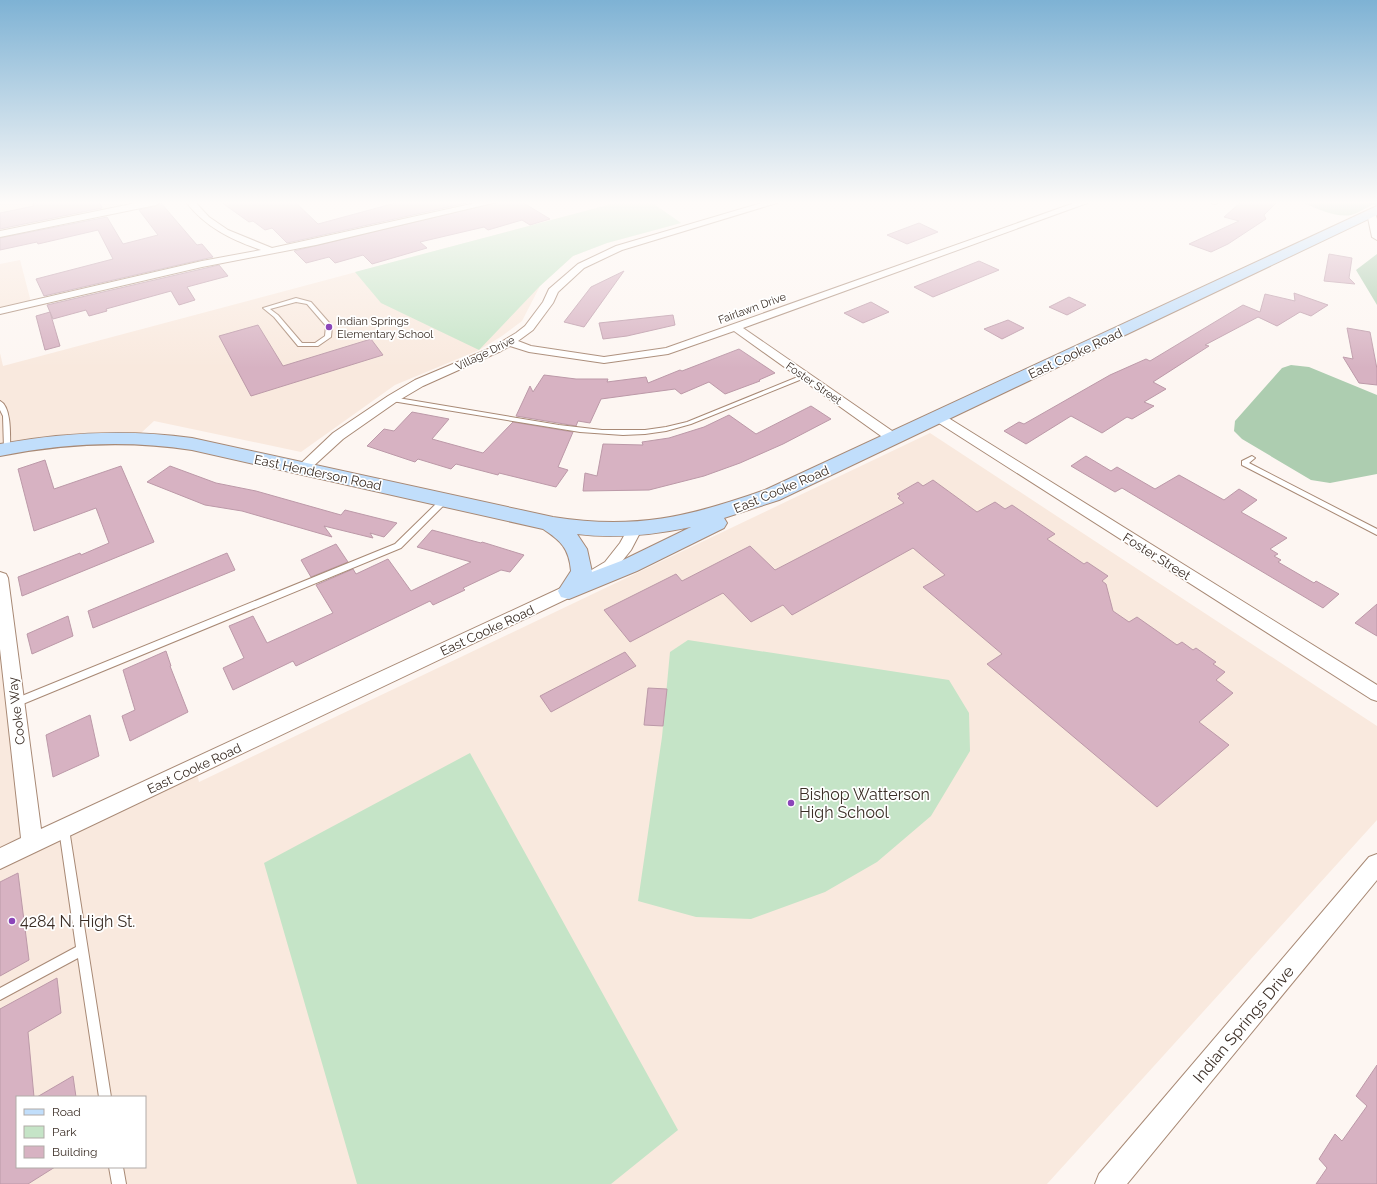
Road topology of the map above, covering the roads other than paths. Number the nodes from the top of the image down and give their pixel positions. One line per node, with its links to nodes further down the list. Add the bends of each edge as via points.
1 (238, 257): 6 (street)
2 (599, 257): 8 (street, Village Drive, via 581,266 553,291 548,303 529,328)
3 (931, 257): 7 (street, Fairlawn Drive)
4 (1278, 257): 12 (main road, East Cooke Road)
5 (266, 308): 5 (lane, via 275,313 300,345 316,345 328,337 329,326 309,303 296,300)
6 (0, 311)
7 (735, 327): 8 (street, Fairlawn Drive, via 668,351 604,360 529,349); 9 (street, Foster Street)
8 (510, 342): 10 (street, Village Drive)
9 (805, 376): 10 (lane, via 689,423 649,432 587,432); 13 (street, Foster Street)
10 (392, 398): 16 (street, Village Drive, via 338,436)
11 (0, 402): 14 (lane, via 6,416)
12 (938, 417): 13 (main road, East Cooke Road); 24 (street, Foster Street)
13 (893, 438): 17 (main road, East Cooke Road)
14 (3, 450): 16 (main road, East Henderson Road, via 96,437 157,438)
15 (1252, 458): 21 (lane, via 1244,463)
16 (303, 468): 18 (main road, East Henderson Road)
17 (772, 495): 20 (main road, East Cooke Road, via 730,511 684,522); 23 (main road, via 660,551)
18 (444, 500): 19 (main road, East Henderson Road); 25 (lane, via 398,546)
19 (549, 523): 20 (main road, East Henderson Road, via 590,529); 23 (main road, via 570,539 581,560 582,572)
20 (635, 529): 23 (street, East Cooke Road, via 626,546 610,566)
21 (1377, 532)
22 (0, 578): 25 (street, Cooke Way)
23 (569, 591): 26 (street, East Cooke Road)
24 (1377, 694)
25 (15, 703): 27 (street, Cooke Way)
26 (64, 829): 27 (street, East Cooke Road); 30 (lane)
27 (32, 844): 28 (street, East Cooke Road)
28 (0, 859)
29 (1377, 864): 35 (street, Indian Springs Drive)
30 (82, 950): 31 (lane); 32 (lane)
31 (0, 994)
32 (105, 1096)
33 (116, 1168): 34 (lane)
34 (119, 1184)
35 (1109, 1184)

